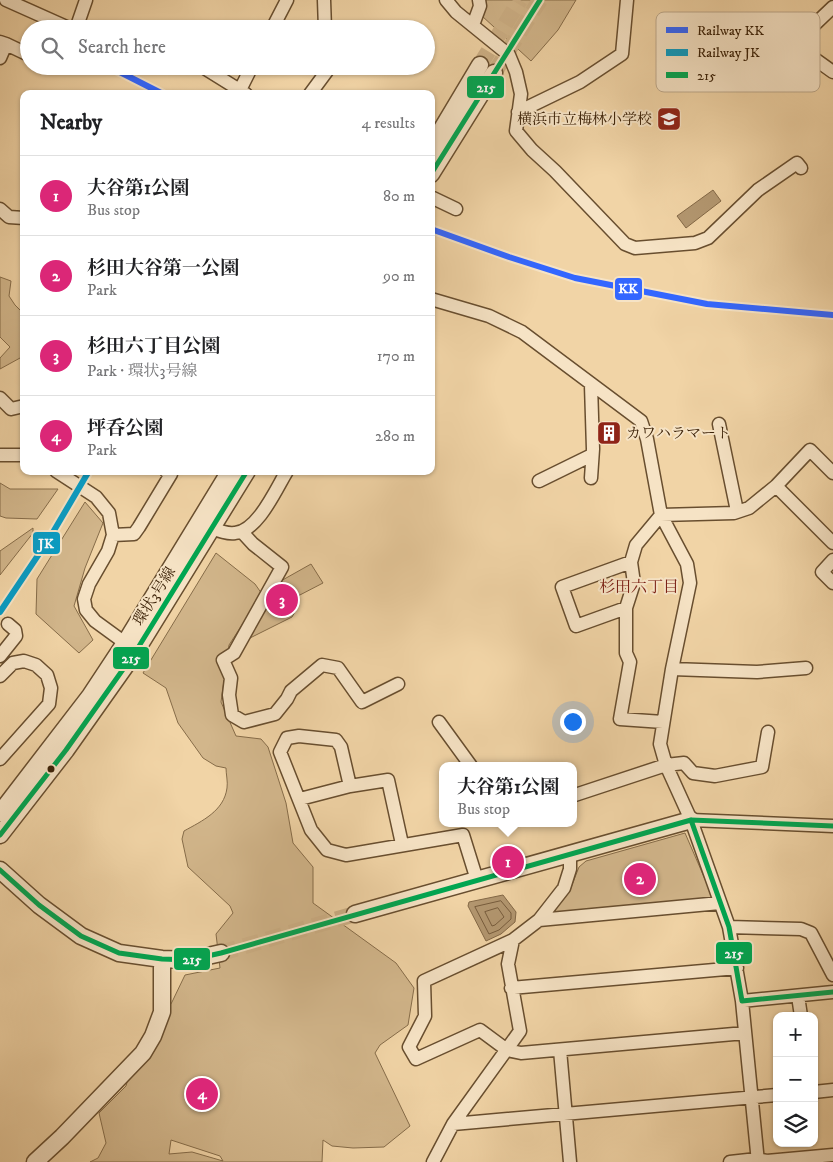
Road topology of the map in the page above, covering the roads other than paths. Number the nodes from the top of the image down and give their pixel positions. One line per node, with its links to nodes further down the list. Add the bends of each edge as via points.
1 (6, 0): 9 (street)
2 (86, 0): 10 (street)
3 (287, 0): 11 (street)
4 (324, 0): 12 (street)
5 (446, 0): 14 (street)
6 (480, 0): 14 (street)
7 (627, 0): 27 (street, via 622,54 580,82)
8 (833, 8): 13 (street)
9 (51, 20)
10 (79, 20)
11 (277, 20)
12 (325, 20)
13 (820, 20)
14 (473, 25): 27 (street, via 509,55 522,94)
15 (3, 43): 16 (street); 17 (street)
16 (20, 51)
17 (0, 58)
18 (820, 63): 20 (street)
19 (487, 69): 28 (street)
20 (833, 72)
21 (215, 75): 24 (street)
22 (249, 75): 25 (street)
23 (324, 75): 26 (street)
24 (240, 90)
25 (244, 90)
26 (313, 90)
27 (518, 112): 31 (street, via 516,131 521,138 619,239 635,248 696,243 708,238 758,190 797,163)
28 (457, 119): 29 (street); 30 (street)
29 (435, 143)
30 (435, 166)
31 (801, 168)
32 (435, 199): 33 (street)
33 (456, 208)
34 (0, 209): 35 (street, via 9,217)
35 (20, 218)
36 (435, 301): 37 (street, via 490,316 522,332)
37 (591, 385): 43 (street); 54 (street, via 641,420)
38 (0, 398): 39 (street, via 11,409)
39 (20, 407)
40 (719, 424): 53 (street)
41 (0, 455): 42 (street)
42 (20, 455)
43 (592, 455): 50 (street); 51 (street)
44 (833, 473): 52 (street, via 810,450)
45 (62, 475): 57 (street, via 103,504 109,513)
46 (170, 475): 57 (street, via 134,534)
47 (228, 475): 64 (street, 環状3号線)
48 (245, 475): 55 (street, 環状3号線)
49 (285, 475): 56 (street, via 260,516)
50 (591, 478)
51 (539, 481)
52 (776, 486): 53 (street, via 749,508); 58 (street)
53 (737, 512): 54 (street)
54 (661, 515): 60 (street, via 636,545); 67 (street, via 687,564 690,583)
55 (212, 528): 56 (street, via 234,534); 64 (street, 環状3号線)
56 (246, 529): 69 (street, via 253,544 282,566 234,653 223,660 230,678 232,716 244,722 275,714 291,691 322,665 338,668 362,702)
57 (113, 535): 64 (street, via 84,599 86,610 95,621)
58 (833, 543)
59 (833, 560): 61 (street, via 822,572)
60 (631, 562): 62 (street, via 634,583); 62 (street, via 562,587 576,626)
61 (833, 583)
62 (626, 608): 71 (street, via 626,653 630,662 620,719)
63 (8, 624): 65 (street, via 16,636)
64 (130, 647): 79 (street, 環状3号線); 82 (street, 環状3号線, via 66,750)
65 (0, 656)
66 (806, 668): 67 (street, via 757,672)
67 (672, 669): 71 (street)
68 (0, 676): 73 (street, via 13,663 24,661 36,665 47,675 52,688 49,704)
69 (398, 684)
70 (438, 722): 74 (street)
71 (664, 722): 75 (street, via 660,744)
72 (768, 732): 75 (street, via 762,767 715,776 693,773 684,763)
73 (0, 759)
74 (468, 762)
75 (666, 765): 77 (street); 80 (street)
76 (350, 786): 78 (street); 78 (street, via 341,747 336,740 299,736 286,738 280,752); 83 (street, via 388,780)
77 (577, 794)
78 (300, 799): 83 (street, via 311,830 327,850 346,855)
79 (0, 812)
80 (690, 820): 81 (street); 84 (street); 87 (street)
81 (833, 826)
82 (0, 835)
83 (402, 844): 86 (street, via 463,835)
84 (570, 853): 86 (street); 89 (street, via 570,869 564,888)
85 (0, 870): 93 (street, via 39,905 82,936 119,953)
86 (477, 880): 88 (street)
87 (720, 903): 89 (street); 90 (street)
88 (355, 914)
89 (539, 920): 91 (street)
90 (729, 927): 94 (street); 95 (street, via 801,929 811,933)
91 (513, 940): 96 (street, via 508,964); 102 (street, via 424,980 425,1016 409,1047 416,1059 480,1030)
92 (221, 953): 93 (street, via 190,960)
93 (162, 959): 112 (street, via 162,1012 153,1036 142,1052)
94 (737, 968): 96 (street); 99 (street)
95 (833, 975)
96 (511, 988): 102 (street, via 520,1031)
97 (833, 992): 98 (street)
98 (798, 996): 99 (street); 100 (street)
99 (742, 1001): 101 (street)
100 (800, 1012)
101 (745, 1033): 103 (street); 107 (street)
102 (507, 1050): 103 (street, via 521,1053); 109 (street)
103 (560, 1050): 108 (street)
104 (833, 1090): 105 (street)
105 (818, 1092)
106 (773, 1095): 107 (street)
107 (751, 1097): 108 (street); 111 (street)
108 (566, 1115): 109 (street); 114 (street)
109 (453, 1124): 113 (street)
110 (825, 1158): 111 (street)
111 (758, 1161): 115 (street)
112 (35, 1162)
113 (433, 1162)
114 (570, 1162)
115 (730, 1162)

